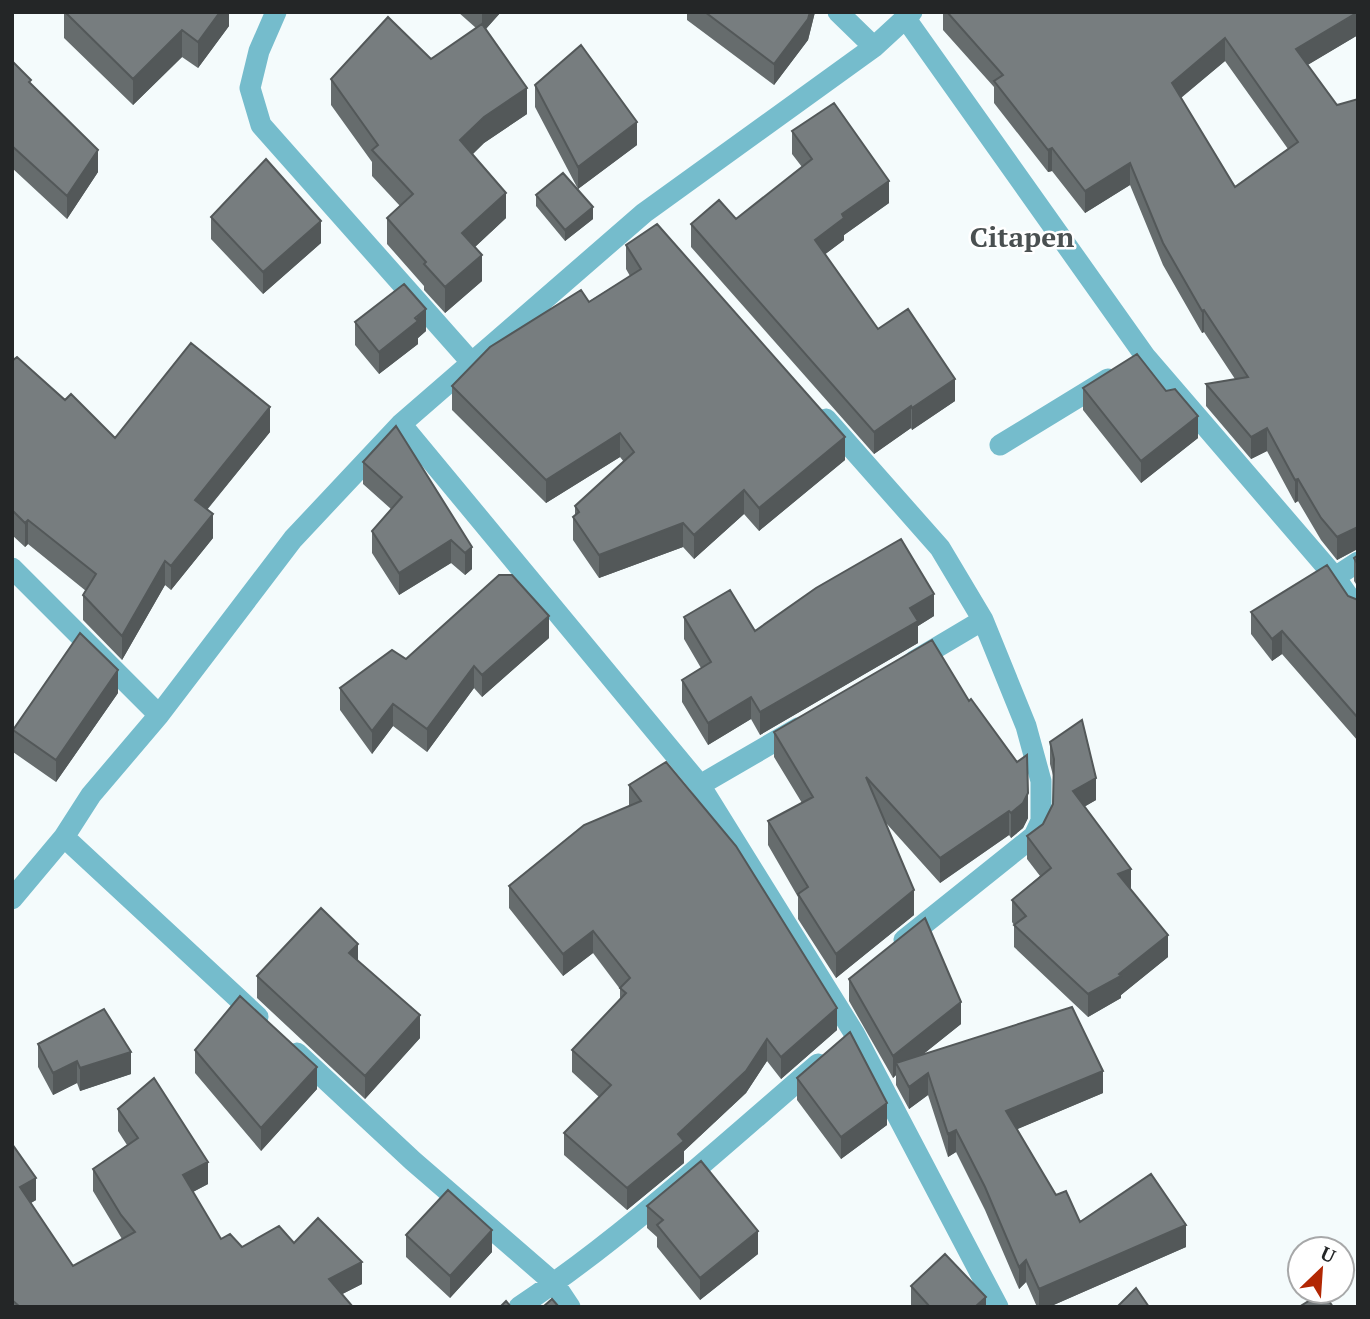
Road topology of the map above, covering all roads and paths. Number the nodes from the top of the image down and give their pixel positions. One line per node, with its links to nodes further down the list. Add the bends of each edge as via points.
1 (276, 12): 6 (street, via 250,88 261,125)
2 (838, 12): 4 (street)
3 (909, 15): 4 (street); 5 (street)
4 (874, 47): 6 (street, via 649,218)
5 (1145, 356): 9 (street); 12 (street)
6 (472, 363): 8 (street)
7 (809, 400): 14 (street, via 940,548)
8 (401, 424): 16 (street, via 293,539); 18 (street)
9 (1000, 445)
10 (1358, 562): 12 (street)
11 (12, 568): 16 (street)
12 (1335, 577): 13 (street)
13 (1358, 610)
14 (983, 620): 15 (street); 21 (street, via 1026,726 1041,781 1041,821 1034,836)
15 (900, 668)
16 (159, 715): 19 (street, via 91,796)
17 (818, 717): 18 (street)
18 (700, 785): 23 (street)
19 (64, 837): 20 (street); 25 (street, via 413,1161)
20 (12, 899)
21 (885, 955)
22 (853, 981): 23 (street)
23 (832, 998): 24 (street)
24 (855, 1033): 25 (street); 28 (street)
25 (554, 1283): 26 (street); 27 (street)
26 (519, 1307)
27 (570, 1307)
28 (998, 1307)

